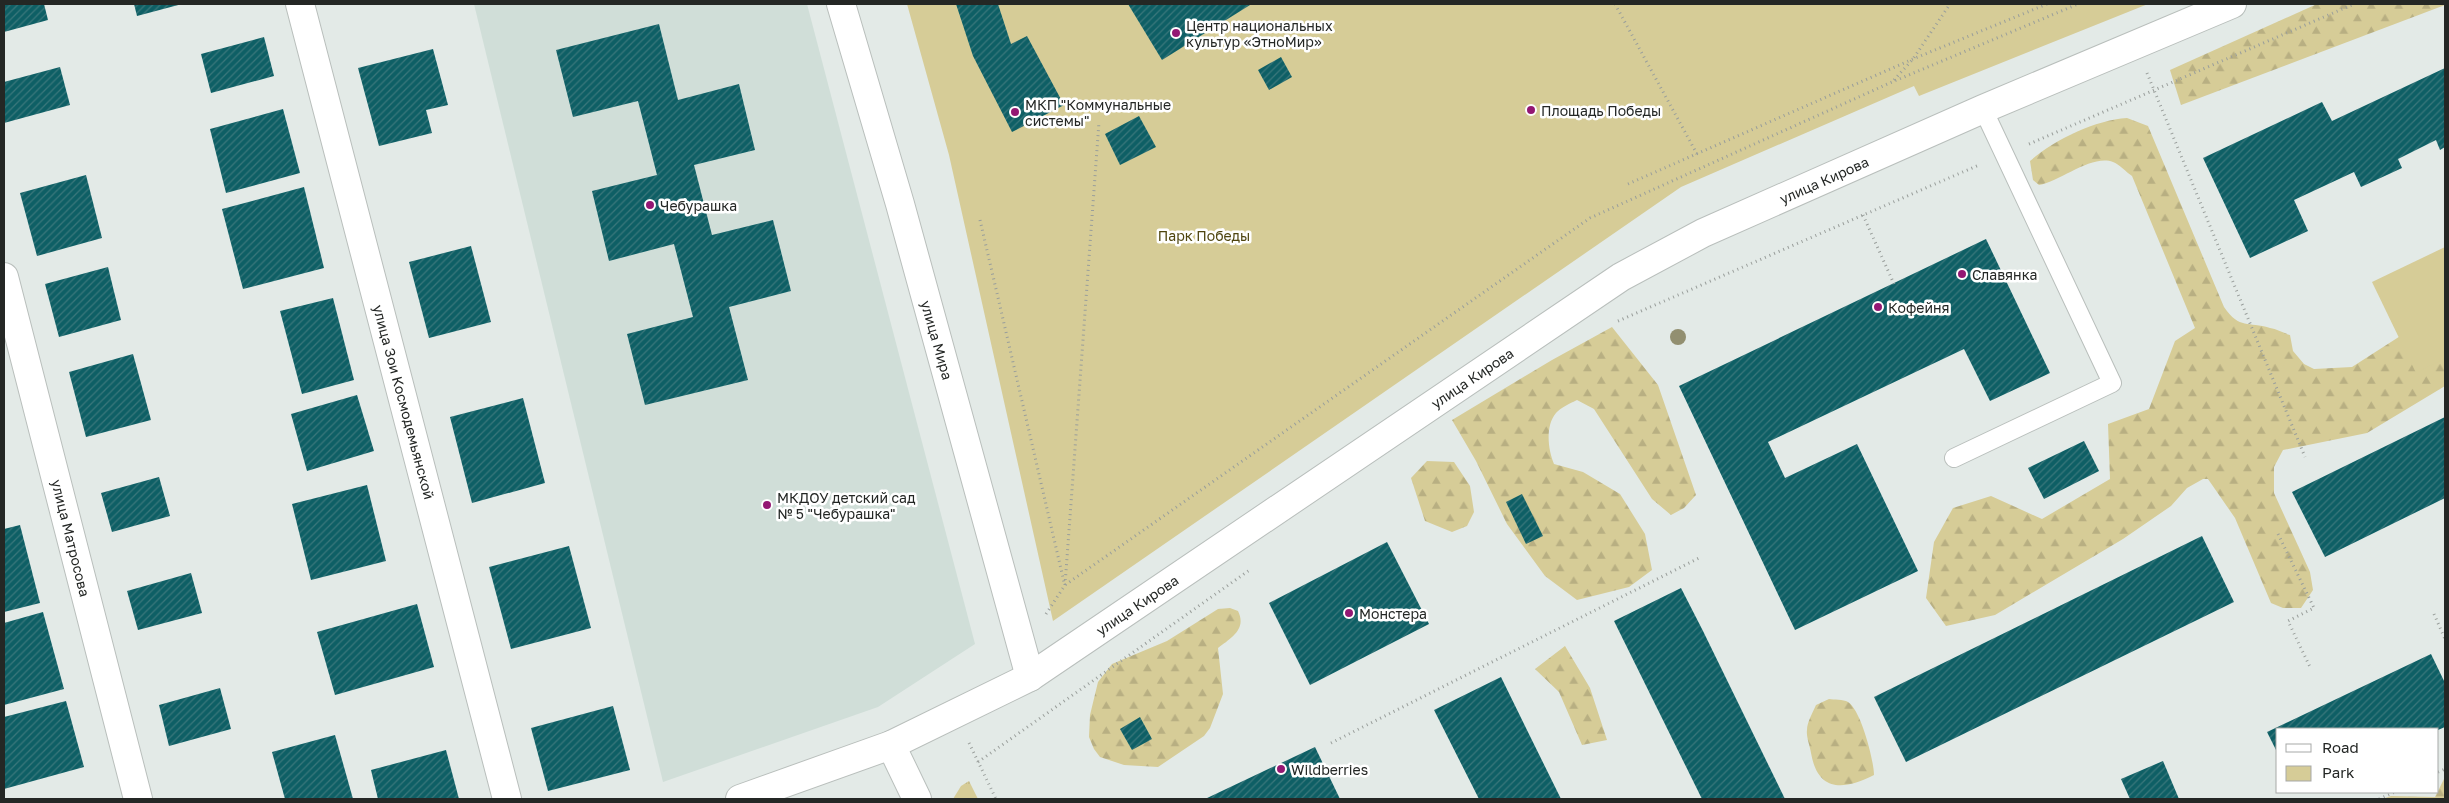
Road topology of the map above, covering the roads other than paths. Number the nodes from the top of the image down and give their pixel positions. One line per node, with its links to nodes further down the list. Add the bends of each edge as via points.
1 (300, 4): 10 (street, улица Зои Космодемьянской)
2 (841, 4): 7 (street, улица Мира, via 900,204)
3 (2232, 4): 4 (street, улица Кирова)
4 (1983, 109): 6 (lane, via 2112,382); 7 (street, улица Кирова, via 1703,233 1621,276)
5 (4, 276): 9 (street, улица Матросова)
6 (1954, 458)
7 (1030, 677): 8 (street, улица Кирова)
8 (891, 745): 11 (street, улица Кирова); 12 (street)
9 (138, 799)
10 (508, 799)
11 (740, 799)
12 (917, 799)

